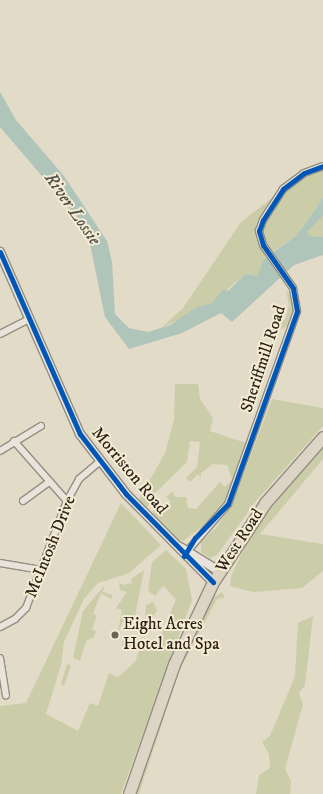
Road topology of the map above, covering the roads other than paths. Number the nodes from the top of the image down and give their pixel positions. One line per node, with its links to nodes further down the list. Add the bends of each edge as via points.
1 (323, 166): 13 (street, Sheriffmill Road, via 304,173 273,202 259,231 267,254 296,294 298,306 228,504)
2 (0, 252): 3 (street, Morriston Road)
3 (28, 320): 4 (street); 9 (street, Morriston Road, via 67,412)
4 (0, 334)
5 (41, 426): 7 (street)
6 (323, 437): 16 (highway, West Road, via 265,503)
7 (14, 441): 8 (street); 10 (street)
8 (0, 451)
9 (98, 462): 11 (street, McIntosh Drive, via 80,479); 13 (street, Morriston Road)
10 (48, 482): 11 (street); 12 (street)
11 (68, 500): 15 (street, McIntosh Drive)
12 (23, 501)
13 (185, 553): 16 (street, Morriston Road); 17 (street, Morriston Road)
14 (0, 563): 15 (street)
15 (41, 570): 18 (street, McIntosh Drive, via 26,608 15,619)
16 (219, 571): 17 (highway, West Road)
17 (213, 582): 21 (highway, West Road, via 174,664)
18 (0, 627)
19 (0, 658): 20 (street)
20 (6, 696)
21 (129, 794)

